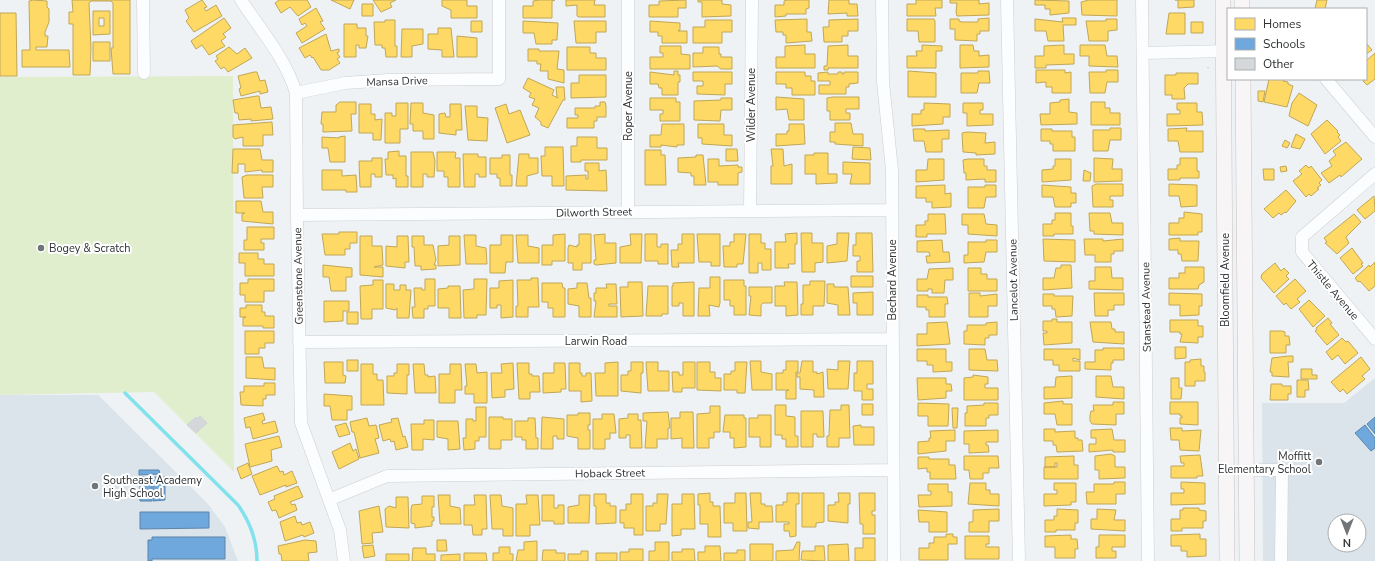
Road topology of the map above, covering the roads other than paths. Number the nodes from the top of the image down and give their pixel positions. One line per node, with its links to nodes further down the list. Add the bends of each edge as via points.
1 (143, 0): 12 (street)
2 (241, 0): 15 (street, Greenstone Avenue, via 279,53)
3 (499, 0): 15 (street, Mansa Drive, via 499,78 388,80 345,83)
4 (628, 0): 20 (street, Roper Avenue)
5 (752, 0): 19 (street, Wilder Avenue)
6 (882, 0): 18 (street, Bechard Avenue, via 883,82 892,170)
7 (1007, 0): 30 (street, Lancelot Avenue)
8 (1142, 0): 11 (street, Stanstead Avenue)
9 (1223, 0): 10 (main road, Bloomfield Avenue)
10 (1226, 51): 11 (street); 32 (main road, Bloomfield Avenue)
11 (1144, 53): 31 (street, Stanstead Avenue)
12 (144, 73)
13 (1243, 80): 26 (main road, Bloomfield Avenue)
14 (1327, 80): 16 (street)
15 (296, 92): 21 (street, Greenstone Avenue)
16 (1375, 137)
17 (1375, 174): 23 (street, Thistle Avenue, via 1302,237 1302,252)
18 (891, 210): 19 (street, Dilworth Street); 22 (street, Bechard Avenue)
19 (750, 211): 20 (street, Dilworth Street)
20 (628, 212): 21 (street, Dilworth Street)
21 (297, 215): 24 (street, Greenstone Avenue)
22 (892, 339): 24 (street, Larwin Road); 25 (street, Bechard Avenue)
23 (1375, 339)
24 (299, 342): 27 (street, Greenstone Avenue, via 301,423)
25 (893, 470): 27 (street, Hoback Street, via 387,476); 29 (street, Bechard Avenue)
26 (1246, 470): 33 (main road, Bloomfield Avenue); 34 (street, via 1279,470 1282,474)
27 (331, 499): 28 (street, Greenstone Avenue, via 340,530)
28 (344, 561)
29 (894, 561)
30 (1018, 561)
31 (1148, 561)
32 (1227, 561)
33 (1247, 561)
34 (1282, 561)

